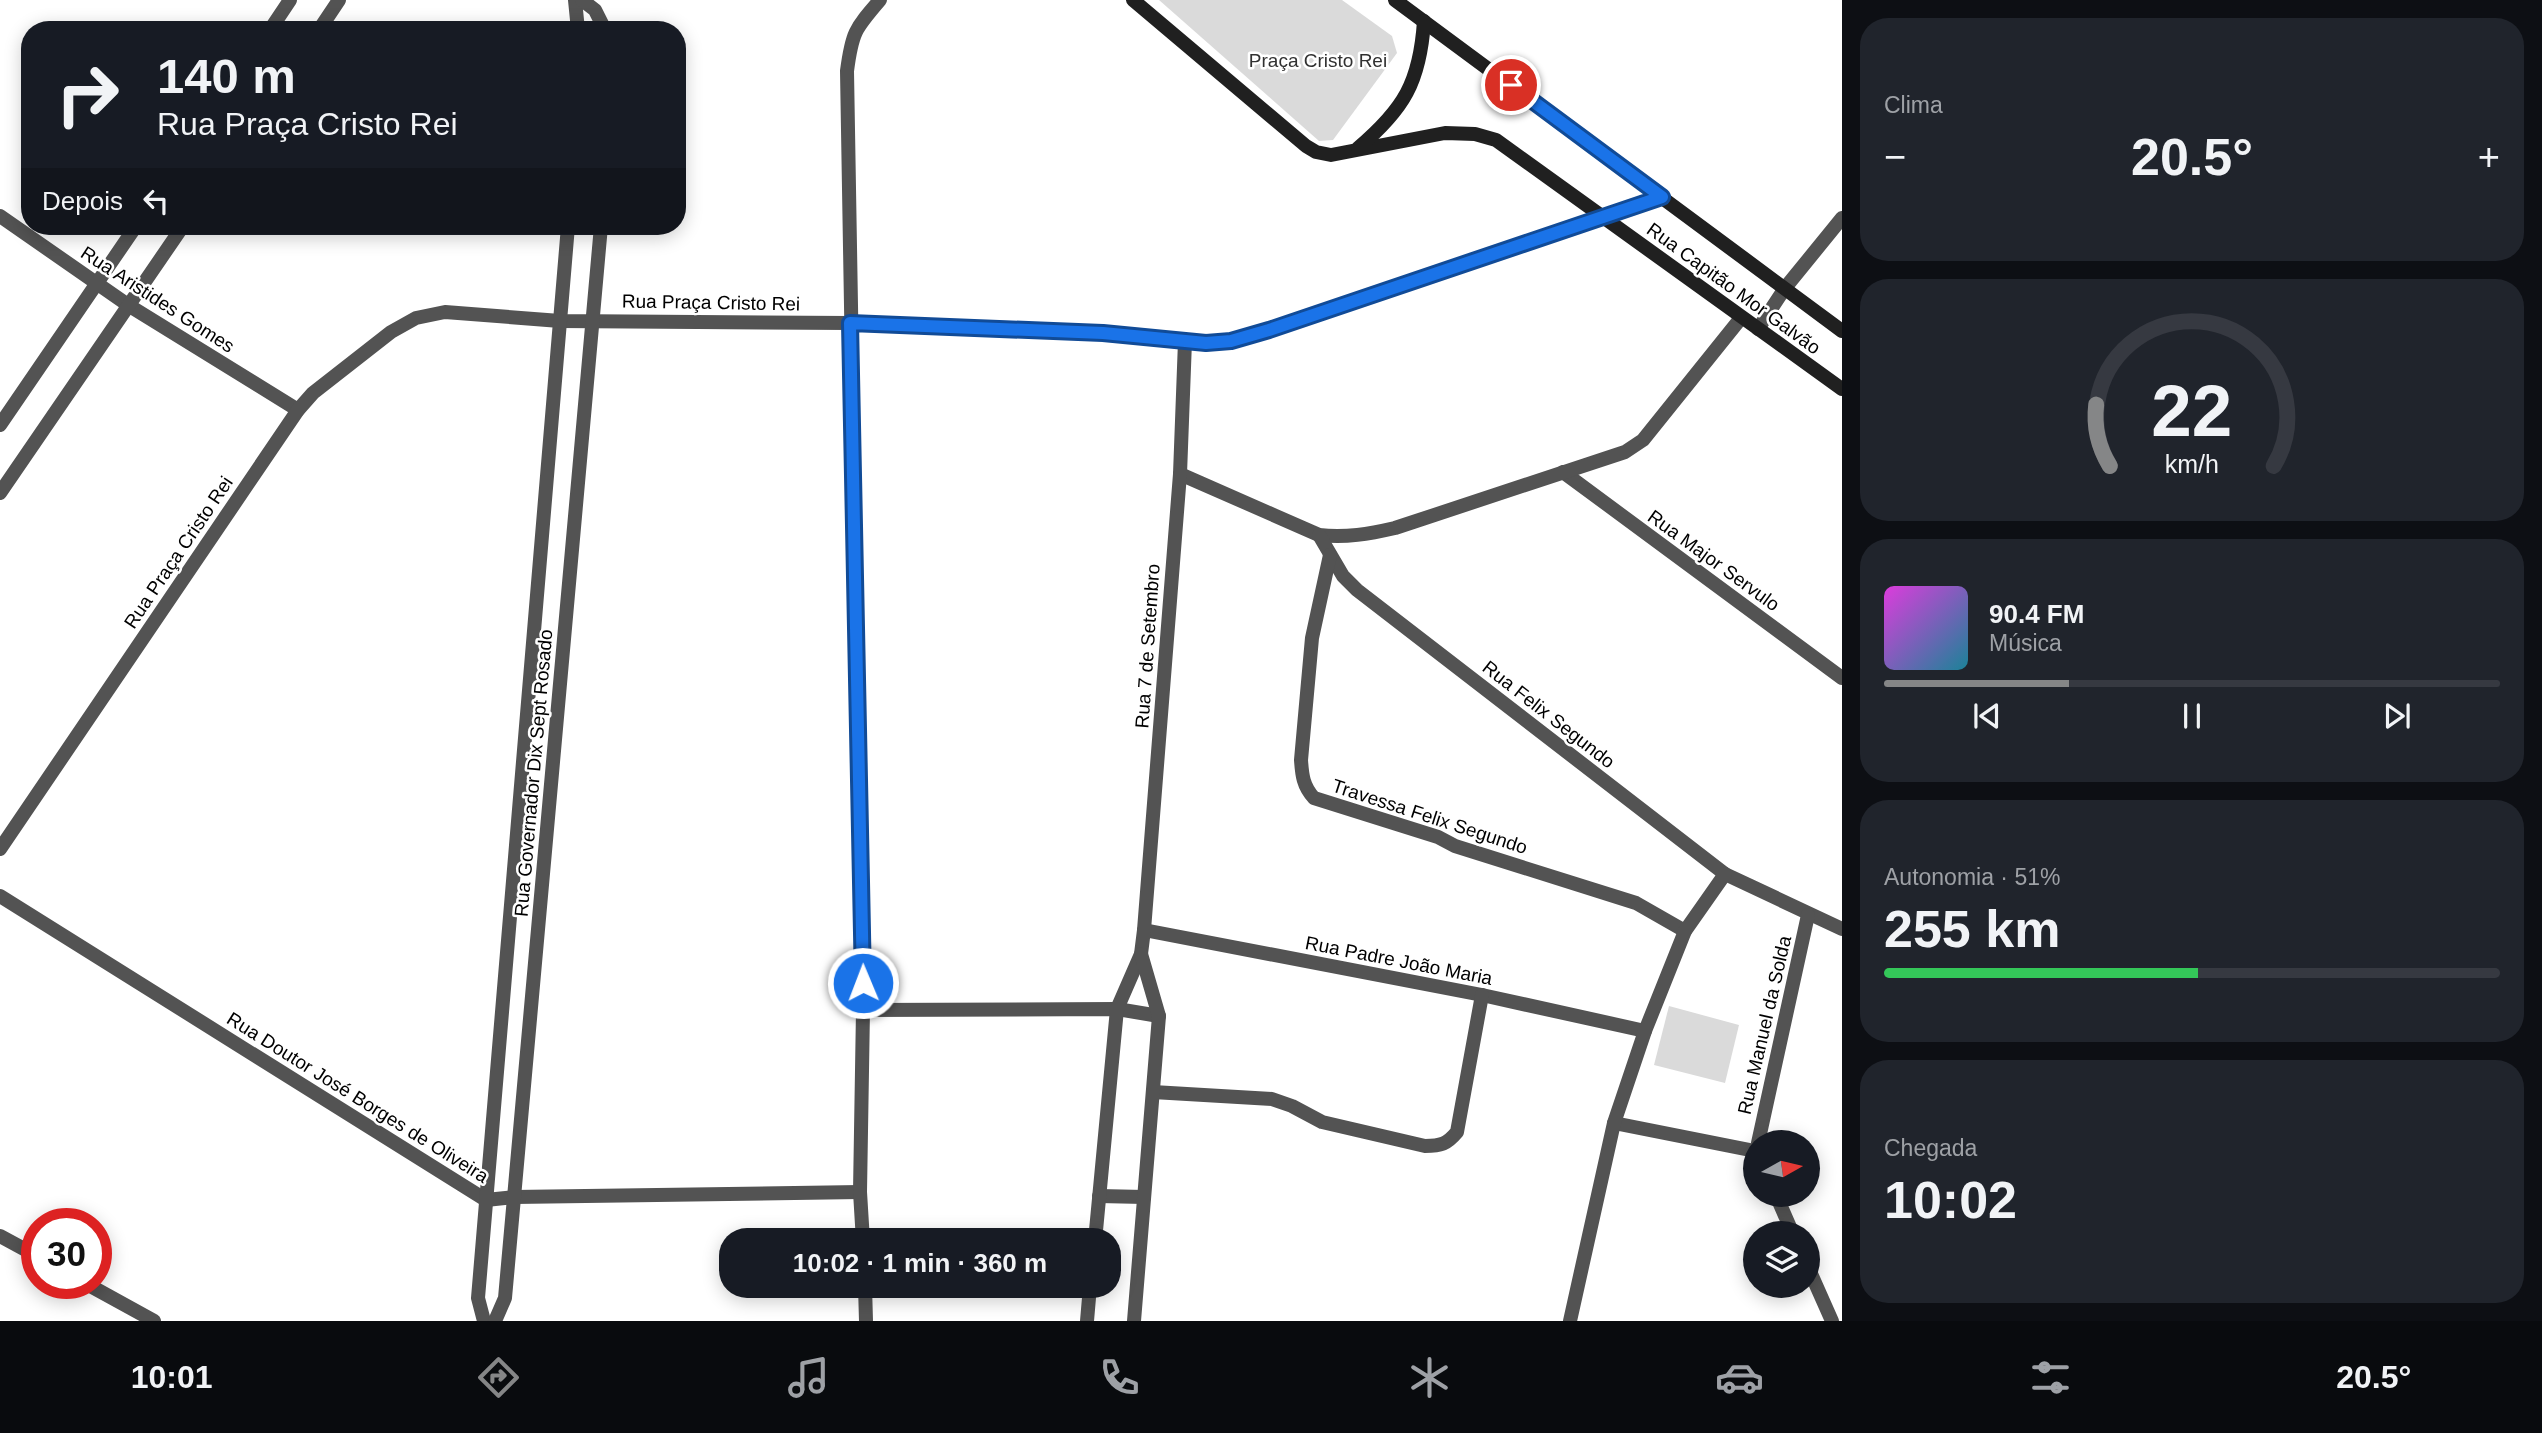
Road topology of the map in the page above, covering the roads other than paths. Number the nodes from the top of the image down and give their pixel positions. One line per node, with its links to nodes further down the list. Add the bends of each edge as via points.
1 (290, 0): 8 (street)
2 (339, 0): 9 (street)
3 (575, 0): 10 (street)
4 (582, 0): 11 (street)
5 (880, 0): 30 (street, via 856,27 847,71)
6 (1133, 0): 13 (street, Rua Capitão Mor Galvão, via 1306,146 1331,155)
7 (1395, 0): 12 (street, Rua Capitão Mor Galvão)
8 (276, 21)
9 (325, 21)
10 (577, 21)
11 (600, 21)
12 (1424, 21): 13 (street, via 1419,68 1404,101); 14 (street, Rua Capitão Mor Galvão)
13 (1357, 149): 16 (street, Rua Capitão Mor Galvão, via 1445,133 1475,134 1496,140)
14 (1662, 197): 16 (street, Rua Praça Cristo Rei); 25 (street, Rua Capitão Mor Galvão)
15 (0, 216): 18 (street, Rua Aristides Gomes)
16 (1605, 217): 27 (street, Rua Capitão Mor Galvão); 33 (street, Rua Praça Cristo Rei, via 1269,330 1231,341)
17 (1842, 218): 25 (street)
18 (21, 231)
19 (27, 235): 24 (street, Rua Aristides Gomes)
20 (130, 235): 24 (street)
21 (177, 235): 26 (street)
22 (567, 235): 29 (street, Rua Governador Dix Sept Rosado)
23 (600, 235): 28 (street, Rua Governador Dix Sept Rosado)
24 (96, 283): 26 (street, Rua Aristides Gomes); 36 (street)
25 (1785, 288): 31 (street); 32 (street, Rua Capitão Mor Galvão)
26 (128, 305): 35 (street, Rua Aristides Gomes); 39 (street)
27 (1741, 318): 31 (street, Rua Capitão Mor Galvão); 37 (street, via 1643,440 1625,452)
28 (592, 320): 29 (street, Rua Praça Cristo Rei); 30 (street, Rua Praça Cristo Rei); 62 (street, Rua Governador Dix Sept Rosado)
29 (560, 321): 35 (street, Rua Praça Cristo Rei, via 445,312 416,318 391,332); 64 (street, Rua Governador Dix Sept Rosado)
30 (850, 323): 33 (street, Rua Praça Cristo Rei, via 1103,333); 53 (street)
31 (1758, 329): 34 (street, Rua Capitão Mor Galvão)
32 (1842, 331)
33 (1185, 341): 38 (street, Rua 7 de Setembro)
34 (1842, 389)
35 (298, 410): 43 (street, Rua Praça Cristo Rei)
36 (0, 425)
37 (1563, 472): 40 (street, via 1395,528 1366,535); 42 (street, Rua Major Servulo)
38 (1180, 474): 40 (street); 48 (street, Rua 7 de Setembro)
39 (0, 493)
40 (1319, 535): 41 (street, Rua Felix Segundo)
41 (1330, 555): 44 (street, Rua Felix Segundo, via 1357,590); 49 (street, Travessa Felix Segundo, via 1312,638 1301,760 1302,778 1314,797 1636,903)
42 (1842, 678)
43 (0, 849)
44 (1725, 874): 46 (street, Rua Felix Segundo); 49 (street)
45 (0, 896): 64 (street, Rua Doutor José Borges de Oliveira)
46 (1808, 915): 47 (street, Rua Felix Segundo); 58 (street, Rua Manuel da Solda)
47 (1842, 929)
48 (1144, 930): 50 (street, Rua 7 de Setembro); 51 (street, Rua Padre João Maria)
49 (1685, 932): 55 (street)
50 (1141, 954): 52 (street, Rua 7 de Setembro); 54 (street, Rua 7 de Setembro)
51 (1482, 995): 55 (street, Rua Padre João Maria); 56 (street, via 1457,1132 1441,1146 1322,1122 1272,1099)
52 (1118, 1009): 53 (street); 54 (street); 61 (street, Rua 7 de Setembro)
53 (863, 1010): 60 (street)
54 (1159, 1016): 56 (street, Rua 7 de Setembro)
55 (1645, 1031): 57 (street)
56 (1153, 1093): 63 (street, Rua 7 de Setembro)
57 (1614, 1123): 59 (street); 79 (street)
58 (1761, 1130)
59 (1743, 1149)
60 (860, 1192): 62 (street, Rua Doutor José Borges de Oliveira); 65 (street)
61 (1099, 1196): 63 (street); 66 (street, Rua 7 de Setembro)
62 (514, 1197): 64 (street, Rua Doutor José Borges de Oliveira); 75 (street, Rua Governador Dix Sept Rosado, via 505,1298)
63 (1144, 1197): 78 (street, Rua 7 de Setembro)
64 (486, 1200): 74 (street, Rua Governador Dix Sept Rosado, via 478,1298)
65 (862, 1228)
66 (1096, 1228)
67 (0, 1236): 68 (street)
68 (21, 1247)
69 (1820, 1294): 80 (street)
70 (112, 1298): 73 (street)
71 (865, 1298): 76 (street)
72 (1089, 1298): 77 (street)
73 (154, 1321)
74 (484, 1321)
75 (495, 1321)
76 (866, 1321)
77 (1087, 1321)
78 (1134, 1321)
79 (1570, 1321)
80 (1832, 1321)

